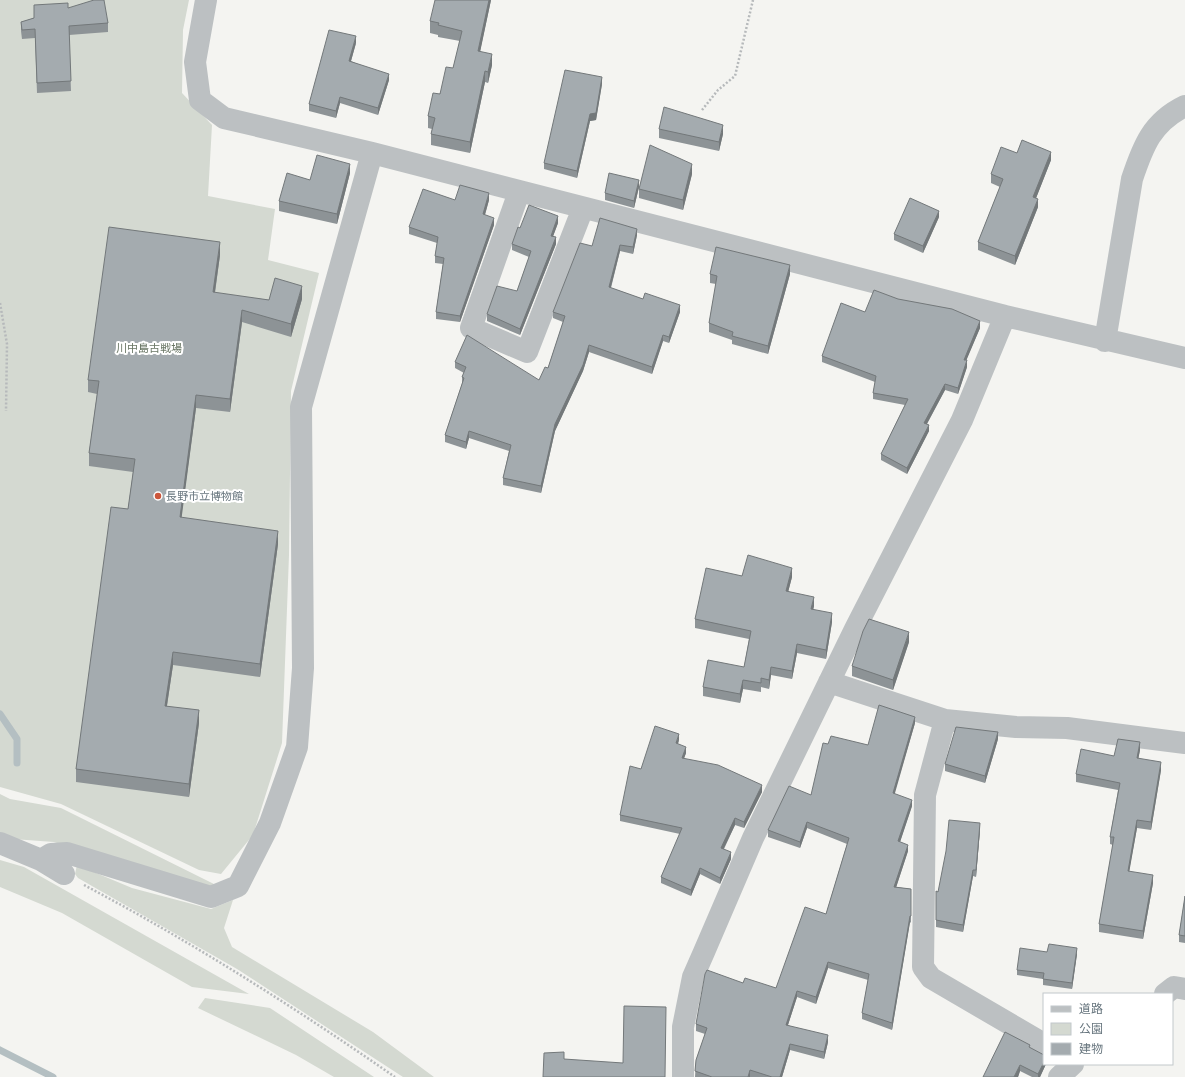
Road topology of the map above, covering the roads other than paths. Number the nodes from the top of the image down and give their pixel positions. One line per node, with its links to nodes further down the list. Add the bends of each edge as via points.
1 (206, 0): 3 (street, via 195,62 200,100 224,118)
2 (1185, 106): 7 (street, via 1165,118 1155,129 1146,140 1138,161 1132,179)
3 (372, 153): 4 (street); 13 (street, via 301,407 303,668 297,746 270,822 238,886 211,897 68,853 51,854)
4 (519, 192): 5 (street); 5 (street, via 471,328 527,352)
5 (583, 208): 6 (street)
6 (1005, 316): 7 (street); 9 (street, via 962,420)
7 (1105, 341): 8 (street)
8 (1185, 358)
9 (829, 682): 10 (street); 19 (street, via 753,838 693,977 683,1027)
10 (945, 720): 11 (street, via 1016,727 1067,728); 17 (street, via 925,795 923,967 931,978)
11 (1185, 743)
12 (0, 843): 13 (street)
13 (41, 860): 14 (street)
14 (64, 874)
15 (1185, 989): 16 (street, via 1174,987)
16 (1166, 993)
17 (1043, 1043)
18 (1072, 1065): 20 (street)
19 (683, 1077)
20 (1059, 1077)

